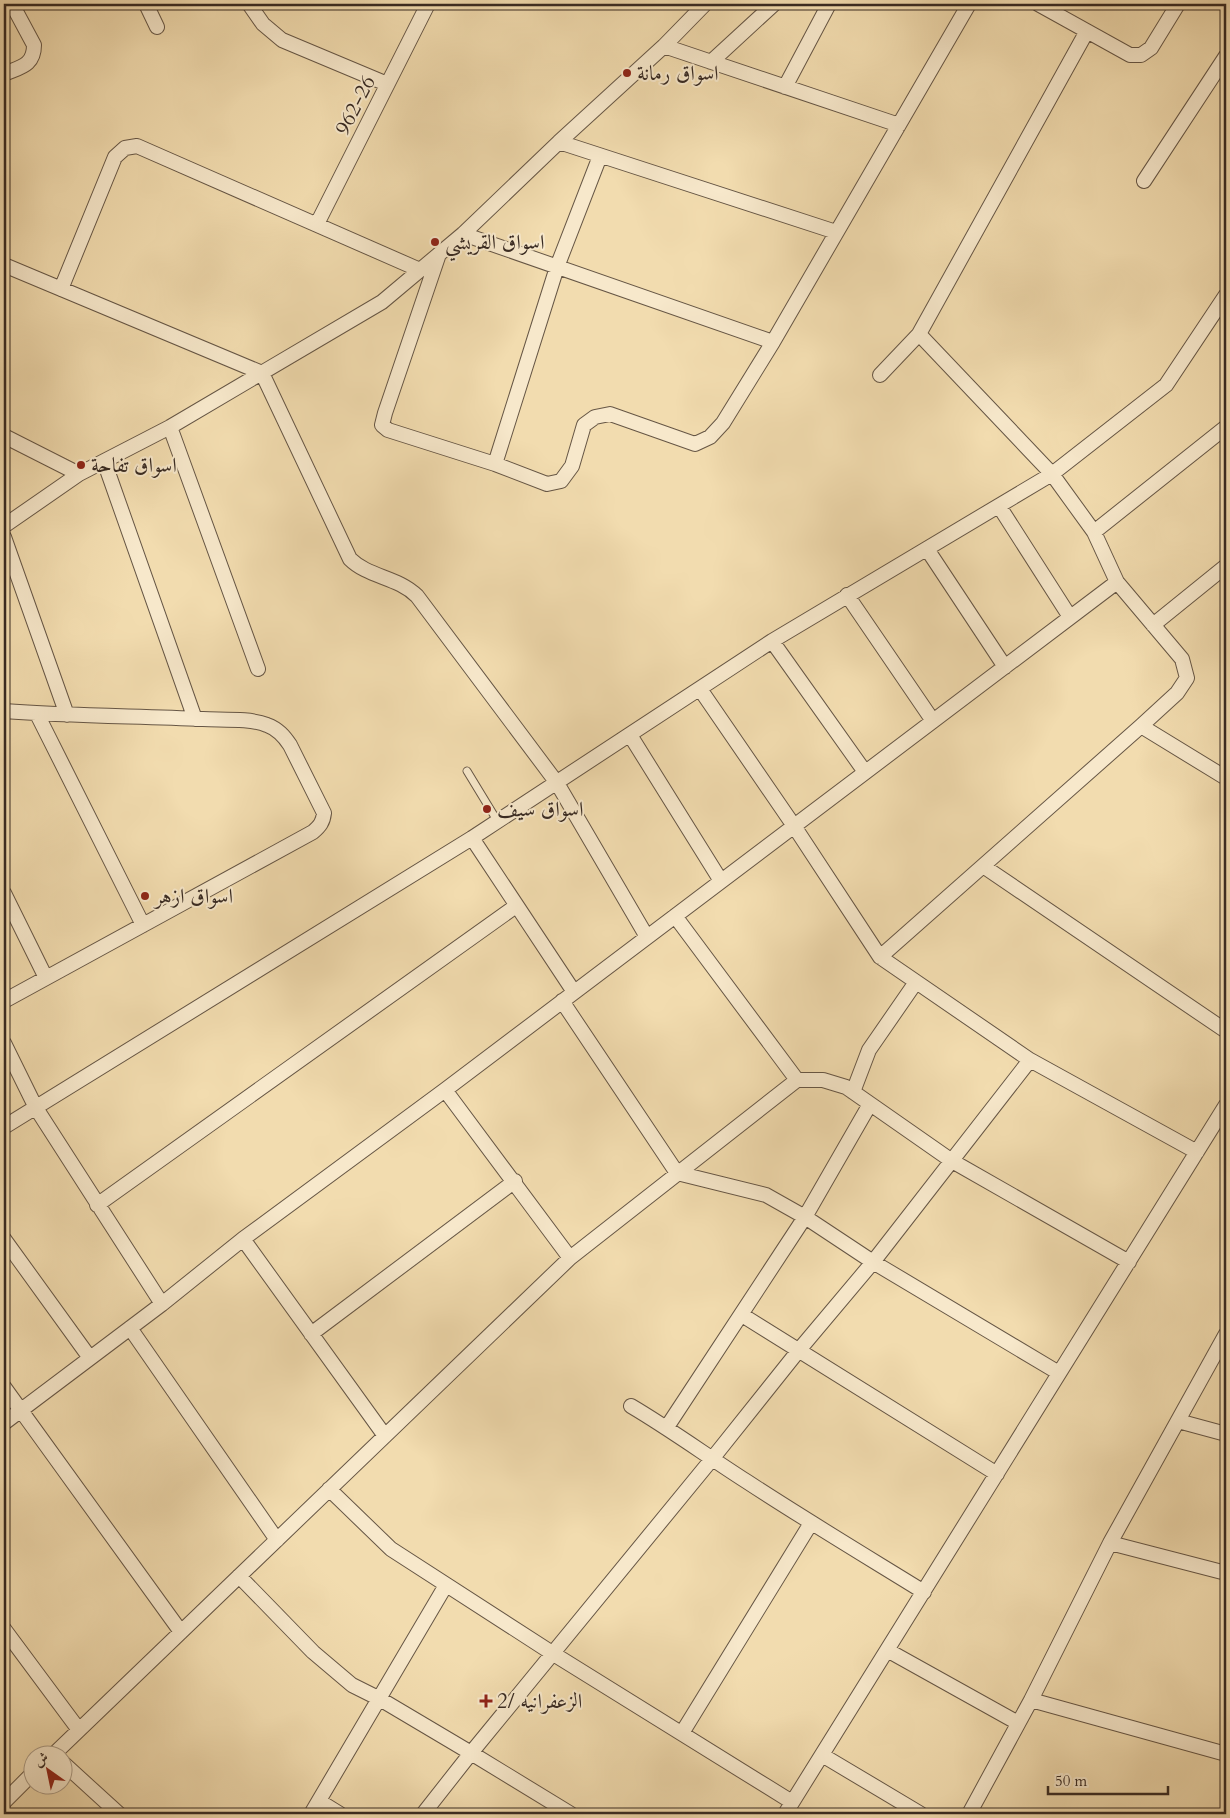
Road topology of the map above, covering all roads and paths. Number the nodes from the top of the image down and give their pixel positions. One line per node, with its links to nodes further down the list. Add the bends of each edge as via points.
1 (12, 4): 16 (street, via 34,45 34,52 27,64)
2 (146, 4): 11 (street)
3 (249, 4): 17 (street, via 262,24 282,40)
4 (428, 4): 17 (street, 962-26)
5 (705, 4): 13 (street)
6 (774, 4): 15 (street)
7 (829, 4): 18 (street)
8 (969, 4): 19 (street)
9 (1038, 4): 12 (street)
10 (1178, 4): 12 (street, via 1151,48 1141,55 1130,55)
11 (157, 27)
12 (1087, 31): 32 (street)
13 (664, 46): 15 (street); 20 (street)
14 (1226, 56): 22 (street)
15 (711, 62): 18 (street)
16 (4, 74)
17 (387, 84): 23 (street, 962-26)
18 (785, 86): 19 (street)
19 (899, 125): 24 (street)
20 (558, 142): 21 (street); 25 (street)
21 (600, 156): 24 (street); 28 (street)
22 (1144, 181)
23 (317, 224): 29 (street); 30 (street, via 138,146 125,148 115,158)
24 (836, 232): 33 (street)
25 (462, 234): 26 (street); 28 (street)
26 (439, 254): 29 (street); 40 (street, via 382,425 388,430)
27 (4, 265): 30 (street)
28 (558, 267): 33 (street); 40 (street)
29 (420, 270): 34 (street, via 382,302)
30 (61, 289): 34 (street)
31 (1226, 295): 42 (street, via 1166,385)
32 (919, 334): 35 (street); 42 (street)
33 (773, 342): 40 (street, via 724,423 710,437 695,444 610,414 595,417 584,425 572,466 561,481 547,484)
34 (262, 373): 36 (street); 67 (street, via 350,559 361,568 404,586 417,596)
35 (880, 375)
36 (170, 427): 39 (street); 55 (street)
37 (1226, 427): 45 (street)
38 (4, 436): 41 (street)
39 (104, 461): 41 (street); 60 (street)
40 (495, 464)
41 (79, 474): 44 (street)
42 (1052, 474): 43 (street); 45 (street)
43 (999, 506): 47 (street); 51 (street)
44 (4, 526)
45 (1094, 532): 49 (street)
46 (4, 536): 59 (street)
47 (927, 549): 50 (street); 54 (street)
48 (1226, 566): 52 (street)
49 (1117, 582): 51 (street); 52 (street)
50 (847, 595): 53 (street); 61 (street)
51 (1070, 617): 54 (street)
52 (1154, 625): 62 (street, via 1182,660 1187,678 1177,694)
53 (772, 641): 56 (street); 65 (street)
54 (1005, 667): 61 (street)
55 (258, 669)
56 (700, 689): 63 (street); 69 (street)
57 (4, 711): 58 (street)
58 (37, 714): 59 (street); 76 (street)
59 (67, 714): 60 (street)
60 (195, 719): 76 (street, via 256,722 276,729 290,745 321,806 323,821 313,832)
61 (933, 721): 65 (street)
62 (1141, 726): 66 (street); 71 (street)
63 (630, 736): 67 (street); 72 (street)
64 (467, 771): 68 (lane)
65 (865, 772): 69 (street)
66 (1226, 778)
67 (558, 783): 68 (street); 77 (street)
68 (498, 822): 70 (street)
69 (794, 826): 72 (street); 78 (street)
70 (472, 838): 74 (street); 92 (street)
71 (983, 866): 78 (street); 84 (street)
72 (721, 881): 75 (street)
73 (4, 893): 79 (street)
74 (516, 906): 81 (street); 98 (street)
75 (676, 916): 77 (street); 87 (street)
76 (144, 925): 79 (street)
77 (647, 938): 81 (street)
78 (880, 957): 80 (street)
79 (46, 978): 82 (street)
80 (916, 982): 86 (street); 89 (street, via 869,1050)
81 (574, 992): 83 (street)
82 (4, 1001)
83 (562, 1002): 88 (street); 96 (street)
84 (1226, 1031)
85 (4, 1043): 92 (street)
86 (1030, 1060): 94 (street); 95 (street)
87 (797, 1080): 89 (street, via 823,1080); 96 (street)
88 (445, 1090): 97 (street); 101 (street)
89 (853, 1092): 90 (street)
90 (870, 1104): 95 (street); 99 (street)
91 (1226, 1105): 94 (street)
92 (36, 1108): 93 (street); 98 (street)
93 (4, 1127)
94 (1197, 1152): 104 (street)
95 (952, 1160): 103 (street); 104 (street)
96 (677, 1173): 99 (street, via 766,1195); 102 (street)
97 (515, 1181): 102 (street); 108 (street)
98 (98, 1205): 105 (street)
99 (805, 1217): 103 (street); 106 (street)
100 (4, 1239): 111 (street)
101 (243, 1239): 105 (street); 108 (street)
102 (570, 1258): 120 (street)
103 (873, 1262): 110 (street); 112 (street)
104 (1129, 1262): 112 (street)
105 (162, 1304): 107 (street)
106 (742, 1315): 110 (street); 118 (street)
107 (130, 1328): 111 (street); 125 (street)
108 (311, 1334): 120 (street)
109 (1226, 1334): 116 (street)
110 (799, 1350): 121 (street); 122 (street)
111 (90, 1358): 115 (street)
112 (1059, 1373): 122 (street)
113 (4, 1387): 115 (street)
114 (631, 1406): 118 (street)
115 (21, 1410): 117 (street); 132 (street)
116 (1178, 1420): 119 (street); 126 (street)
117 (4, 1423)
118 (668, 1427): 121 (street)
119 (1226, 1434)
120 (385, 1436): 123 (street)
121 (712, 1459): 124 (street); 134 (street)
122 (997, 1474): 130 (street)
123 (329, 1490): 125 (street); 129 (street, via 391,1549)
124 (812, 1523): 130 (street); 139 (street)
125 (277, 1540): 128 (street)
126 (1110, 1542): 127 (street); 136 (street)
127 (1226, 1573)
128 (239, 1576): 132 (street); 135 (street, via 313,1652 352,1685)
129 (446, 1585): 134 (street); 135 (street)
130 (924, 1592): 133 (street)
131 (4, 1629): 138 (street)
132 (181, 1632): 138 (street)
133 (887, 1650): 137 (street); 142 (street)
134 (552, 1653): 139 (street); 141 (street)
135 (380, 1699): 141 (street); 147 (street)
136 (1031, 1700): 137 (street); 143 (street)
137 (1018, 1722): 155 (street)
138 (79, 1730): 140 (street)
139 (682, 1733): 148 (street)
140 (65, 1746)
141 (471, 1753): 152 (street); 153 (street)
142 (822, 1754): 148 (street); 154 (street)
143 (1226, 1754)
144 (72, 1772): 149 (street)
145 (22, 1783): 146 (street)
146 (5, 1799)
147 (319, 1802): 150 (street); 151 (street)
148 (789, 1808)
149 (118, 1814)
150 (311, 1814)
151 (340, 1814)
152 (423, 1814)
153 (571, 1814)
154 (921, 1814)
155 (969, 1814)

